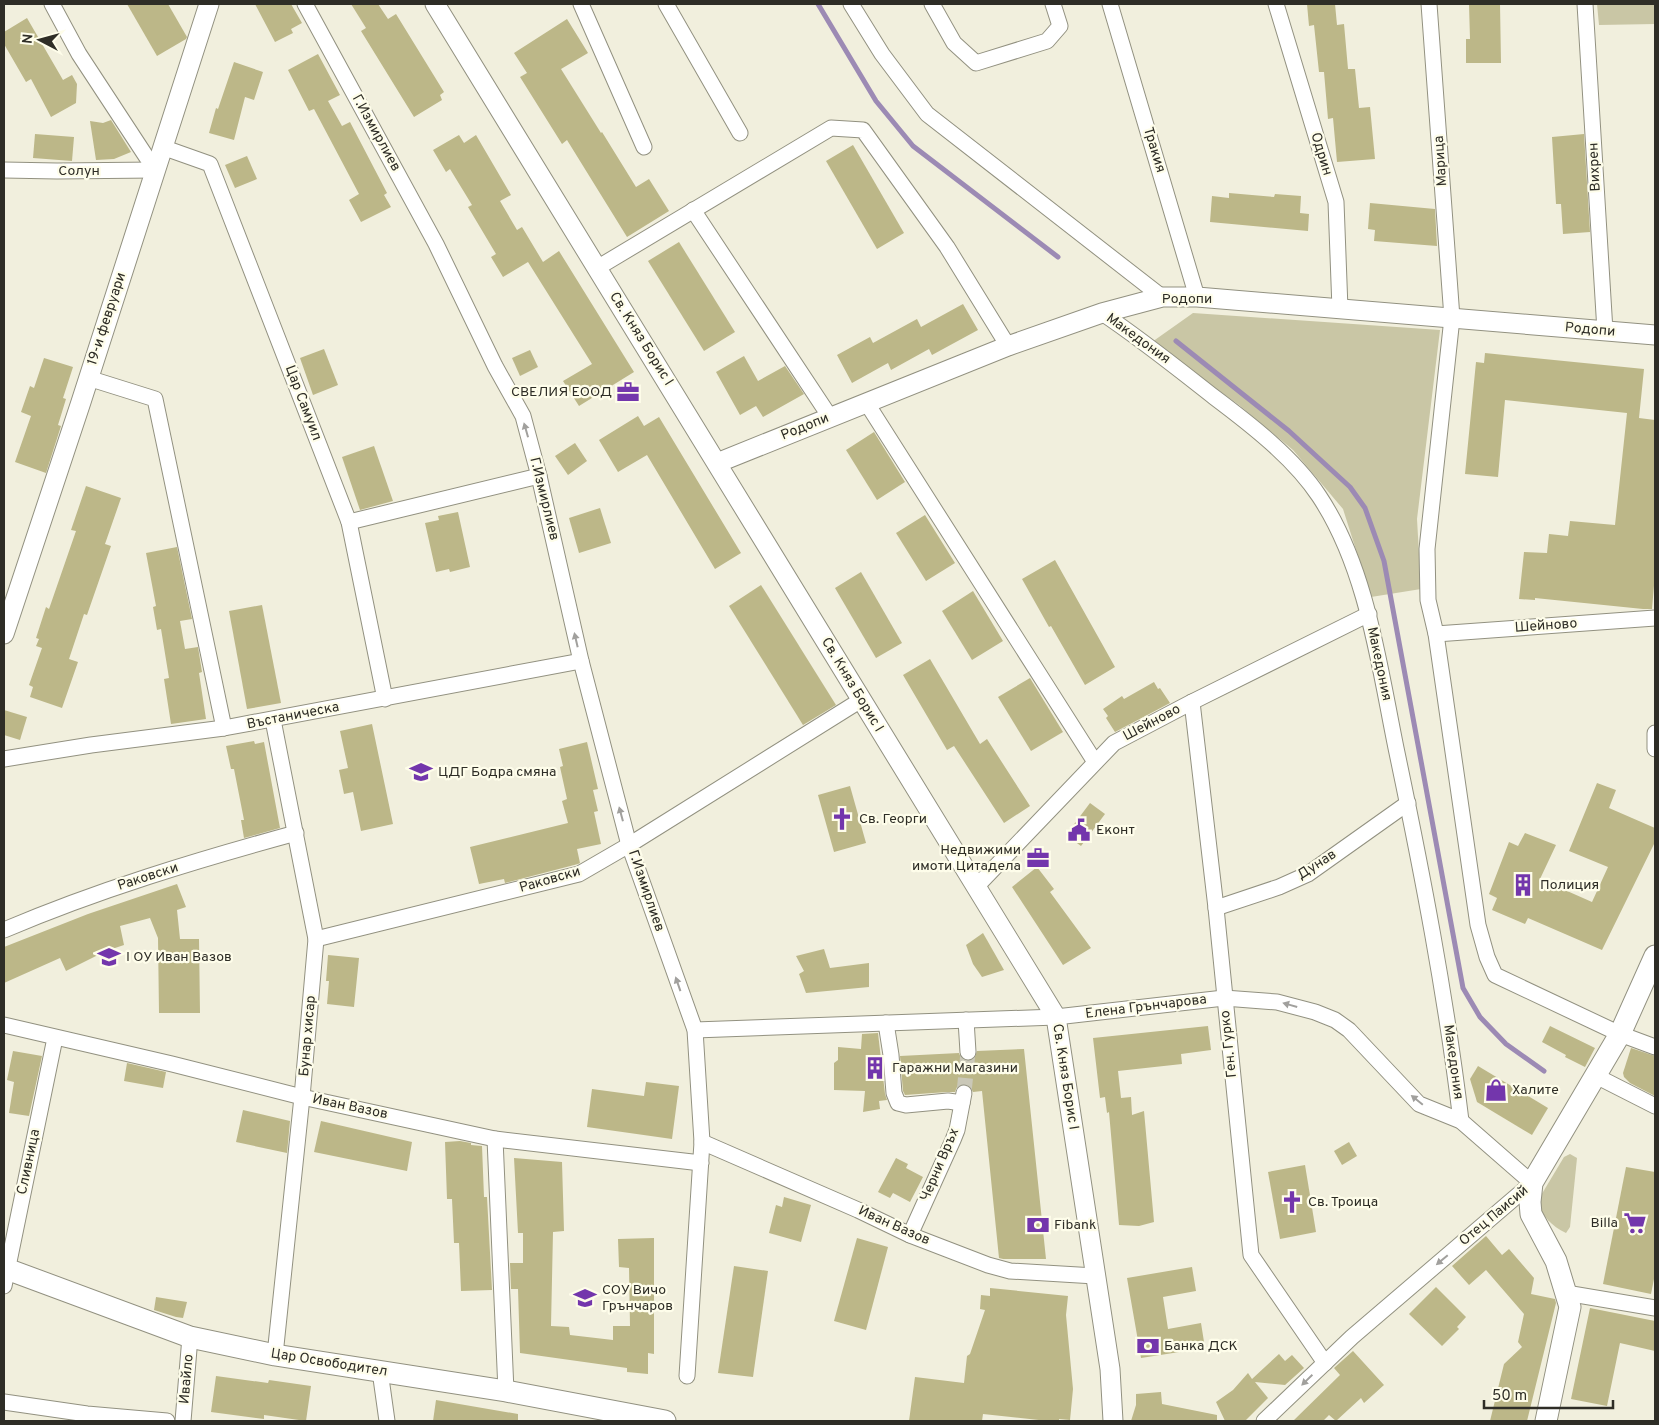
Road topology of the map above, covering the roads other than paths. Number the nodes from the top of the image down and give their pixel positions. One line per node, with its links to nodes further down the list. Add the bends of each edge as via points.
1 (52, 4): 18 (street, via 79,54)
2 (209, 4): 15 (street, 19-и февруари)
3 (305, 4): 33 (street, Г.Измирлиев, one-way to 3, via 522,416 436,244)
4 (435, 4): 20 (street, Св. Княз Борис I)
5 (581, 4): 16 (street)
6 (666, 4): 14 (street)
7 (850, 4): 21 (street, via 927,114)
8 (932, 4): 9 (street, via 954,44 976,63 1047,41 1060,26)
9 (1053, 4)
10 (1110, 4): 22 (street, Тракия)
11 (1276, 4): 23 (street, Одрин, via 1336,202)
12 (1429, 4): 25 (street, Марица)
13 (1586, 4): 26 (street, Вихрен)
14 (740, 133)
15 (162, 147): 18 (street, 19-и февруари); 34 (street, Цар Самуил, via 210,164)
16 (644, 147)
17 (4, 170): 18 (street, Солун)
18 (155, 170): 29 (street, 19-и февруари)
19 (693, 210): 20 (street); 28 (street, via 831,128 863,130 947,247); 31 (street)
20 (597, 268): 32 (street, Св. Княз Борис I)
21 (1162, 297): 22 (street, Родопи); 24 (street, Родопи)
22 (1198, 297): 23 (street, Родопи)
23 (1340, 309): 25 (street, Родопи)
24 (1102, 313): 28 (street, Родопи); 35 (street, Македония, via 1137,336 1226,406 1275,446 1296,468 1318,493 1337,523)
25 (1452, 318): 26 (street, Родопи); 38 (street, Марица, via 1427,549 1428,600)
26 (1604, 331): 27 (street, Родопи)
27 (1655, 335)
28 (1008, 346): 30 (street, Родопи)
29 (88, 378): 37 (street, 19-и февруари); 44 (street, via 155,399)
30 (866, 402): 31 (street, Родопи); 48 (street)
31 (830, 417): 32 (street, Родопи)
32 (717, 464): 41 (street, Св. Княз Борис I)
33 (539, 476): 34 (street); 39 (street, Г.Измирлиев, one-way to 33)
34 (349, 522): 40 (street, Цар Самуил)
35 (1369, 614): 42 (street, Шейново); 49 (street, Македония)
36 (1655, 618): 38 (street, Шейново)
37 (4, 634)
38 (1436, 634): 63 (street, Марица, via 1478,925 1487,957 1496,975)
39 (581, 661): 40 (street, Въстаническа); 51 (street, Г.Измирлиев, one-way to 39)
40 (385, 699): 43 (street, Въстаническа)
41 (861, 700): 51 (street, Раковски); 52 (street, Св. Княз Борис I)
42 (1192, 702): 48 (street, Шейново, via 1114,744); 53 (street, Ген. Гурко)
43 (273, 720): 44 (street, Въстаническа); 50 (street, Бунар хисар)
44 (224, 728): 47 (street, Въстаническа)
45 (1655, 733): 46 (street)
46 (1655, 749)
47 (4, 760)
48 (1095, 762): 52 (street, Шейново)
49 (1408, 803): 53 (street, Дунав, via 1308,874); 70 (street, Македония, via 1452,1042)
50 (296, 833): 54 (street, Раковски, via 148,876); 55 (street, Бунар хисар)
51 (629, 845): 55 (street, Раковски, via 579,874); 62 (street, Г.Измирлиев, one-way to 51)
52 (976, 887): 58 (street, Св. Княз Борис I)
53 (1216, 908): 57 (street, Ген. Гурко)
54 (4, 930)
55 (316, 939): 68 (street, Бунар хисар)
56 (1655, 956): 63 (main road, Отец Паисий)
57 (1224, 998): 58 (street, Елена Грънчарова); 70 (street, Елена Грънчарова, one-way to 57, via 1419,1104 1349,1030 1335,1020 1277,1002); 82 (street, Ген. Гурко, via 1251,1255)
58 (1056, 1017): 59 (street, Елена Грънчарова); 77 (street, Св. Княз Борис I)
59 (966, 1020): 60 (street, Елена Грънчарова); 66 (street)
60 (886, 1023): 62 (street, Елена Грънчарова); 75 (street, Черни Връх, via 898,1103 906,1106 963,1098 953,1140)
61 (4, 1025): 64 (street, Иван Вазов)
62 (694, 1030): 72 (street, Г.Измирлиев)
63 (1620, 1034): 65 (street, Марица); 67 (main road, Отец Паисий)
64 (55, 1038): 68 (street, Иван Вазов); 76 (street, Сливница)
65 (1655, 1047)
66 (968, 1052)
67 (1594, 1075): 69 (street); 74 (main road, Отец Паисий)
68 (302, 1097): 71 (street, Иван Вазов); 81 (street, Бунар хисар)
69 (1655, 1106)
70 (1461, 1121): 74 (street, Елена Грънчарова)
71 (495, 1139): 73 (street, Иван Вазов); 85 (street)
72 (702, 1142): 73 (street, Г.Измирлиев); 75 (street, Иван Вазов)
73 (701, 1163): 84 (street, Г.Измирлиев)
74 (1532, 1184): 78 (main road, via 1531,1214 1556,1261); 82 (street, Отец Паисий, one-way to 82, via 1352,1336)
75 (910, 1235): 77 (street, Иван Вазов, via 1010,1272)
76 (5, 1274): 80 (main road, Цар Освободител)
77 (1095, 1276): 92 (street, Св. Княз Борис I, via 1110,1369)
78 (1566, 1293): 79 (street); 94 (main road, via 1570,1307)
79 (1655, 1308)
80 (190, 1337): 81 (main road, Цар Освободител); 89 (street, Ивайло)
81 (275, 1356): 83 (main road, Цар Освободител)
82 (1325, 1363): 93 (street, Отец Паисий, one-way to 93)
83 (380, 1371): 85 (main road, Цар Освободител); 90 (street)
84 (687, 1376)
85 (506, 1391): 87 (main road, Цар Освободител)
86 (4, 1402): 88 (street)
87 (618, 1417): 91 (main road, Цар Освободител)
88 (167, 1421)
89 (183, 1421)
90 (386, 1421)
91 (665, 1421)
92 (1114, 1421)
93 (1264, 1421)
94 (1546, 1421)

